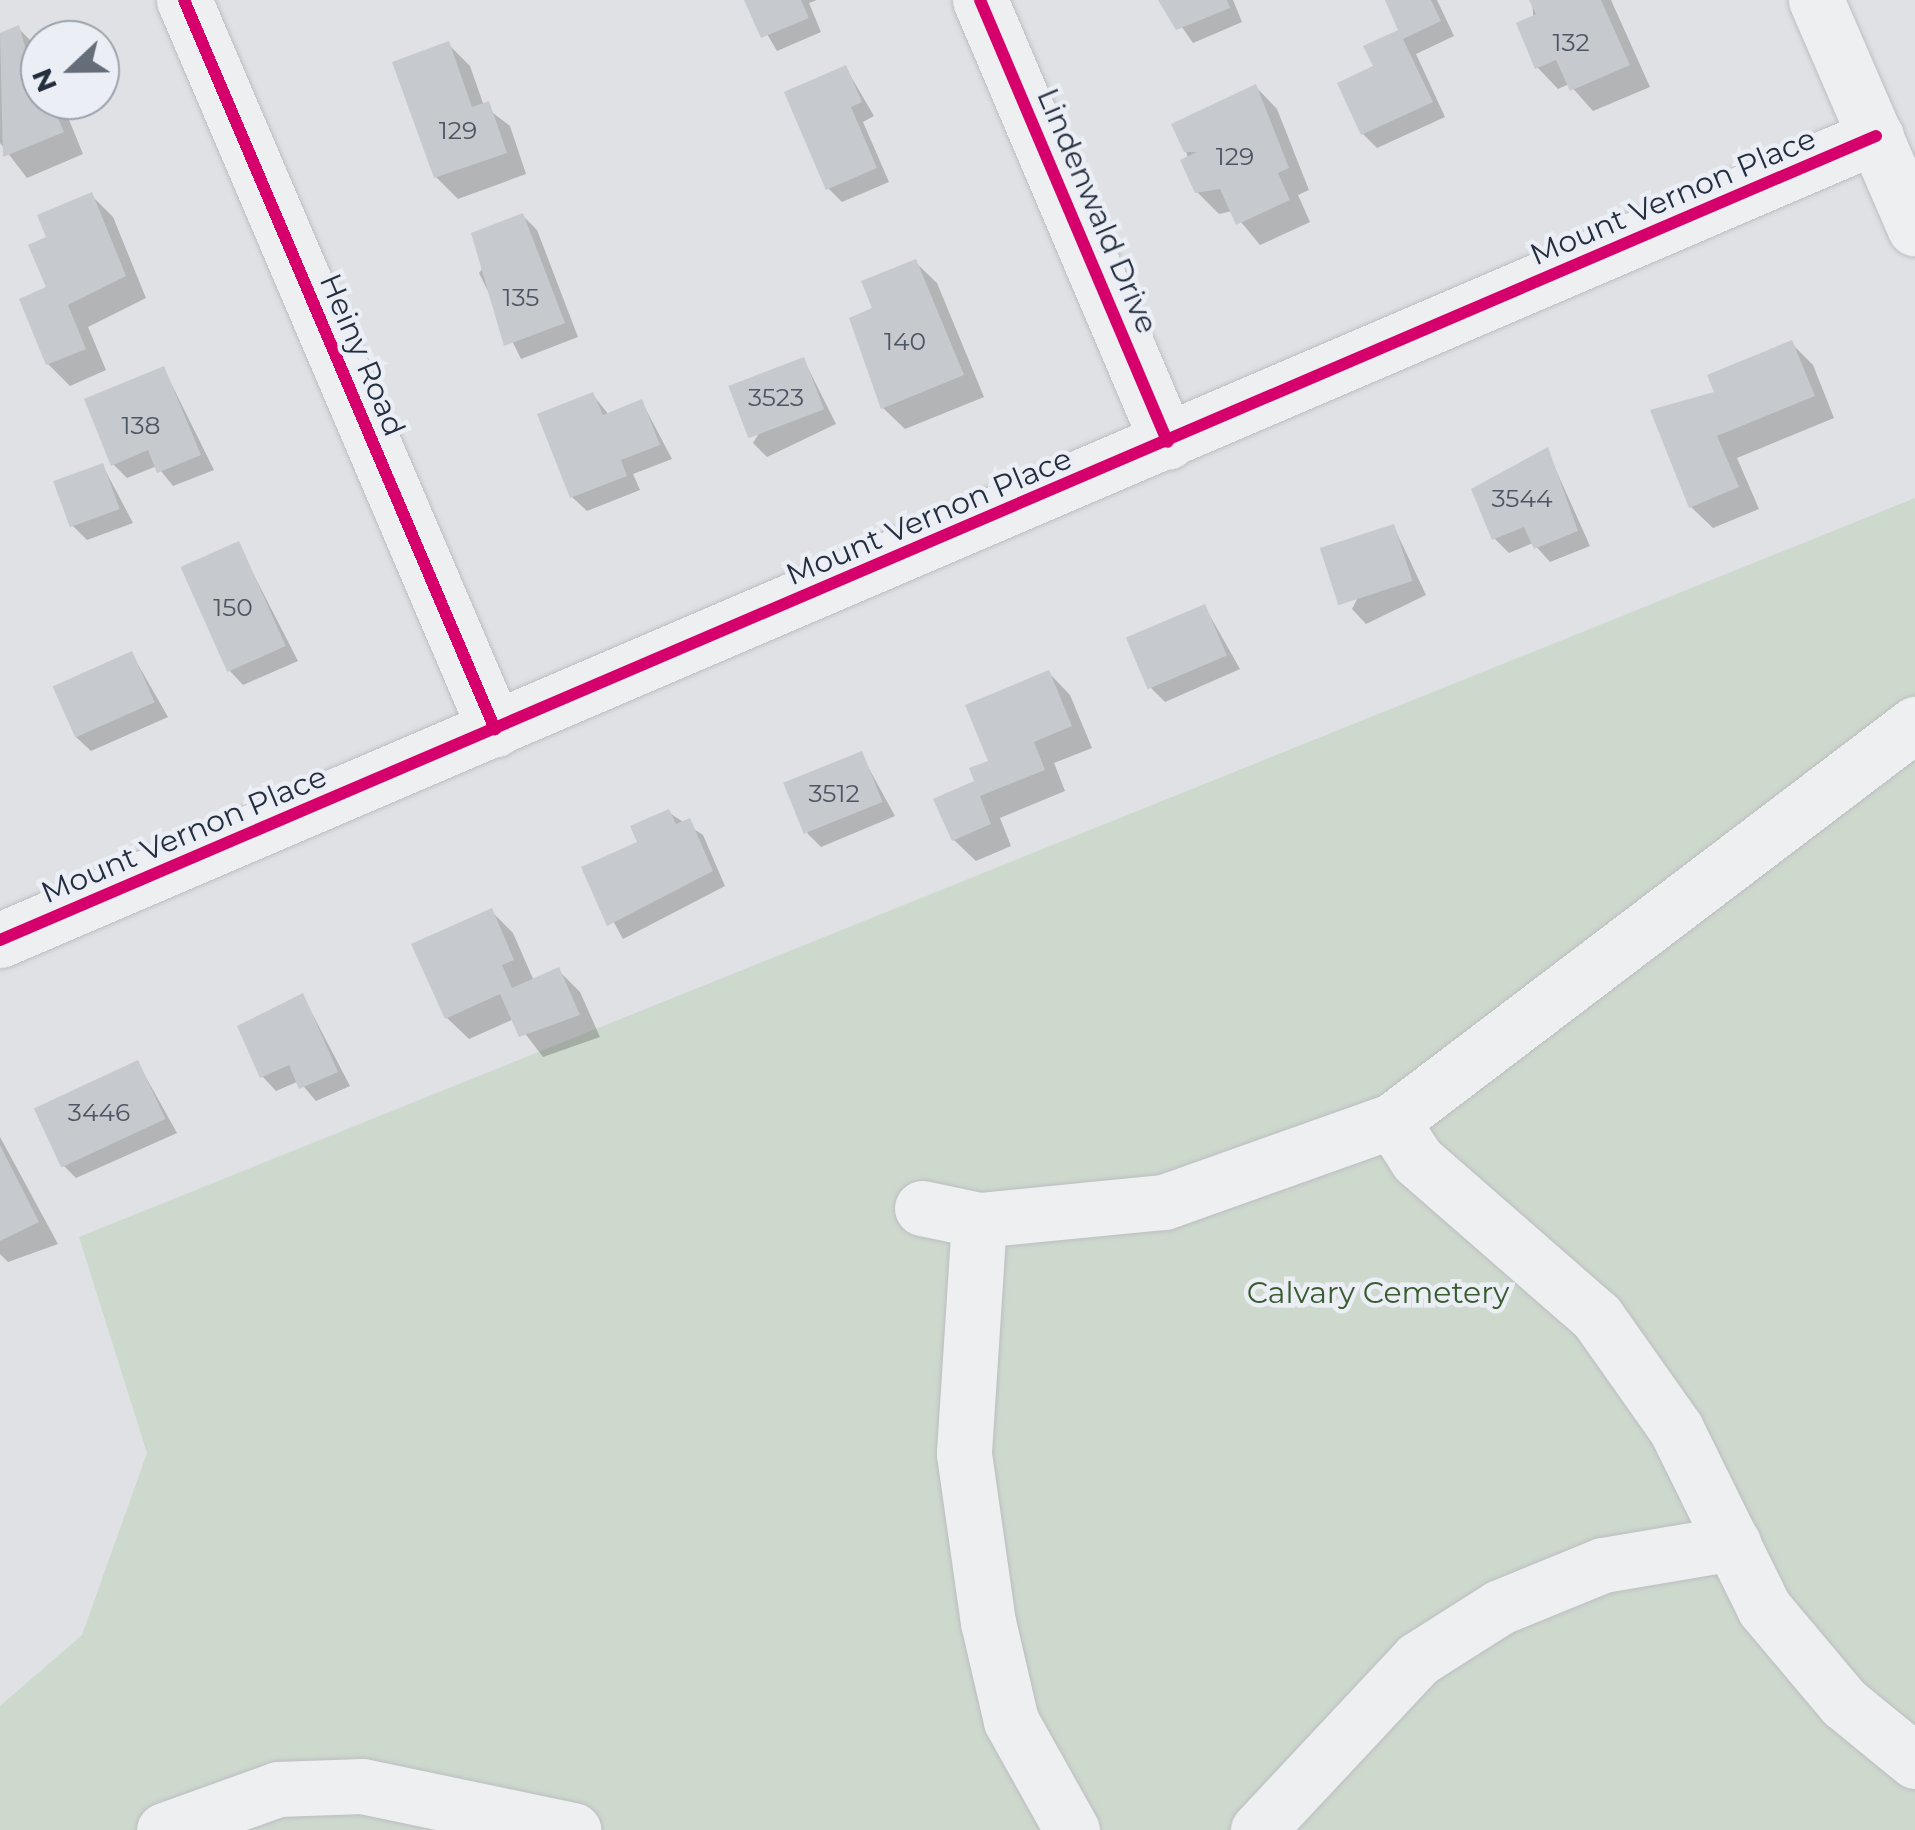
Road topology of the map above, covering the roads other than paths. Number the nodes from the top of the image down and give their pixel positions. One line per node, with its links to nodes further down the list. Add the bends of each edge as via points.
1 (184, 0): 8 (street, Heiny Road)
2 (980, 0): 6 (street, Lindenwald Drive)
3 (1816, 0): 4 (street)
4 (1876, 136): 5 (street); 6 (street, Mount Vernon Place)
5 (1915, 229)
6 (1168, 442): 8 (street, Mount Vernon Place)
7 (1915, 724): 10 (street)
8 (495, 730): 9 (street, Mount Vernon Place)
9 (0, 940)
10 (1392, 1121): 12 (street, via 1164,1202); 13 (street, via 1417,1160 1598,1317 1676,1430)
11 (922, 1208): 12 (street)
12 (979, 1220): 17 (street, via 964,1454 988,1622 1011,1720)
13 (1733, 1543): 14 (street, via 1775,1621 1844,1702); 18 (street, via 1603,1565 1500,1607 1418,1659)
14 (1915, 1761)
15 (164, 1830): 16 (street, via 278,1789 362,1786)
16 (574, 1830)
17 (1072, 1830)
18 (1258, 1830)

